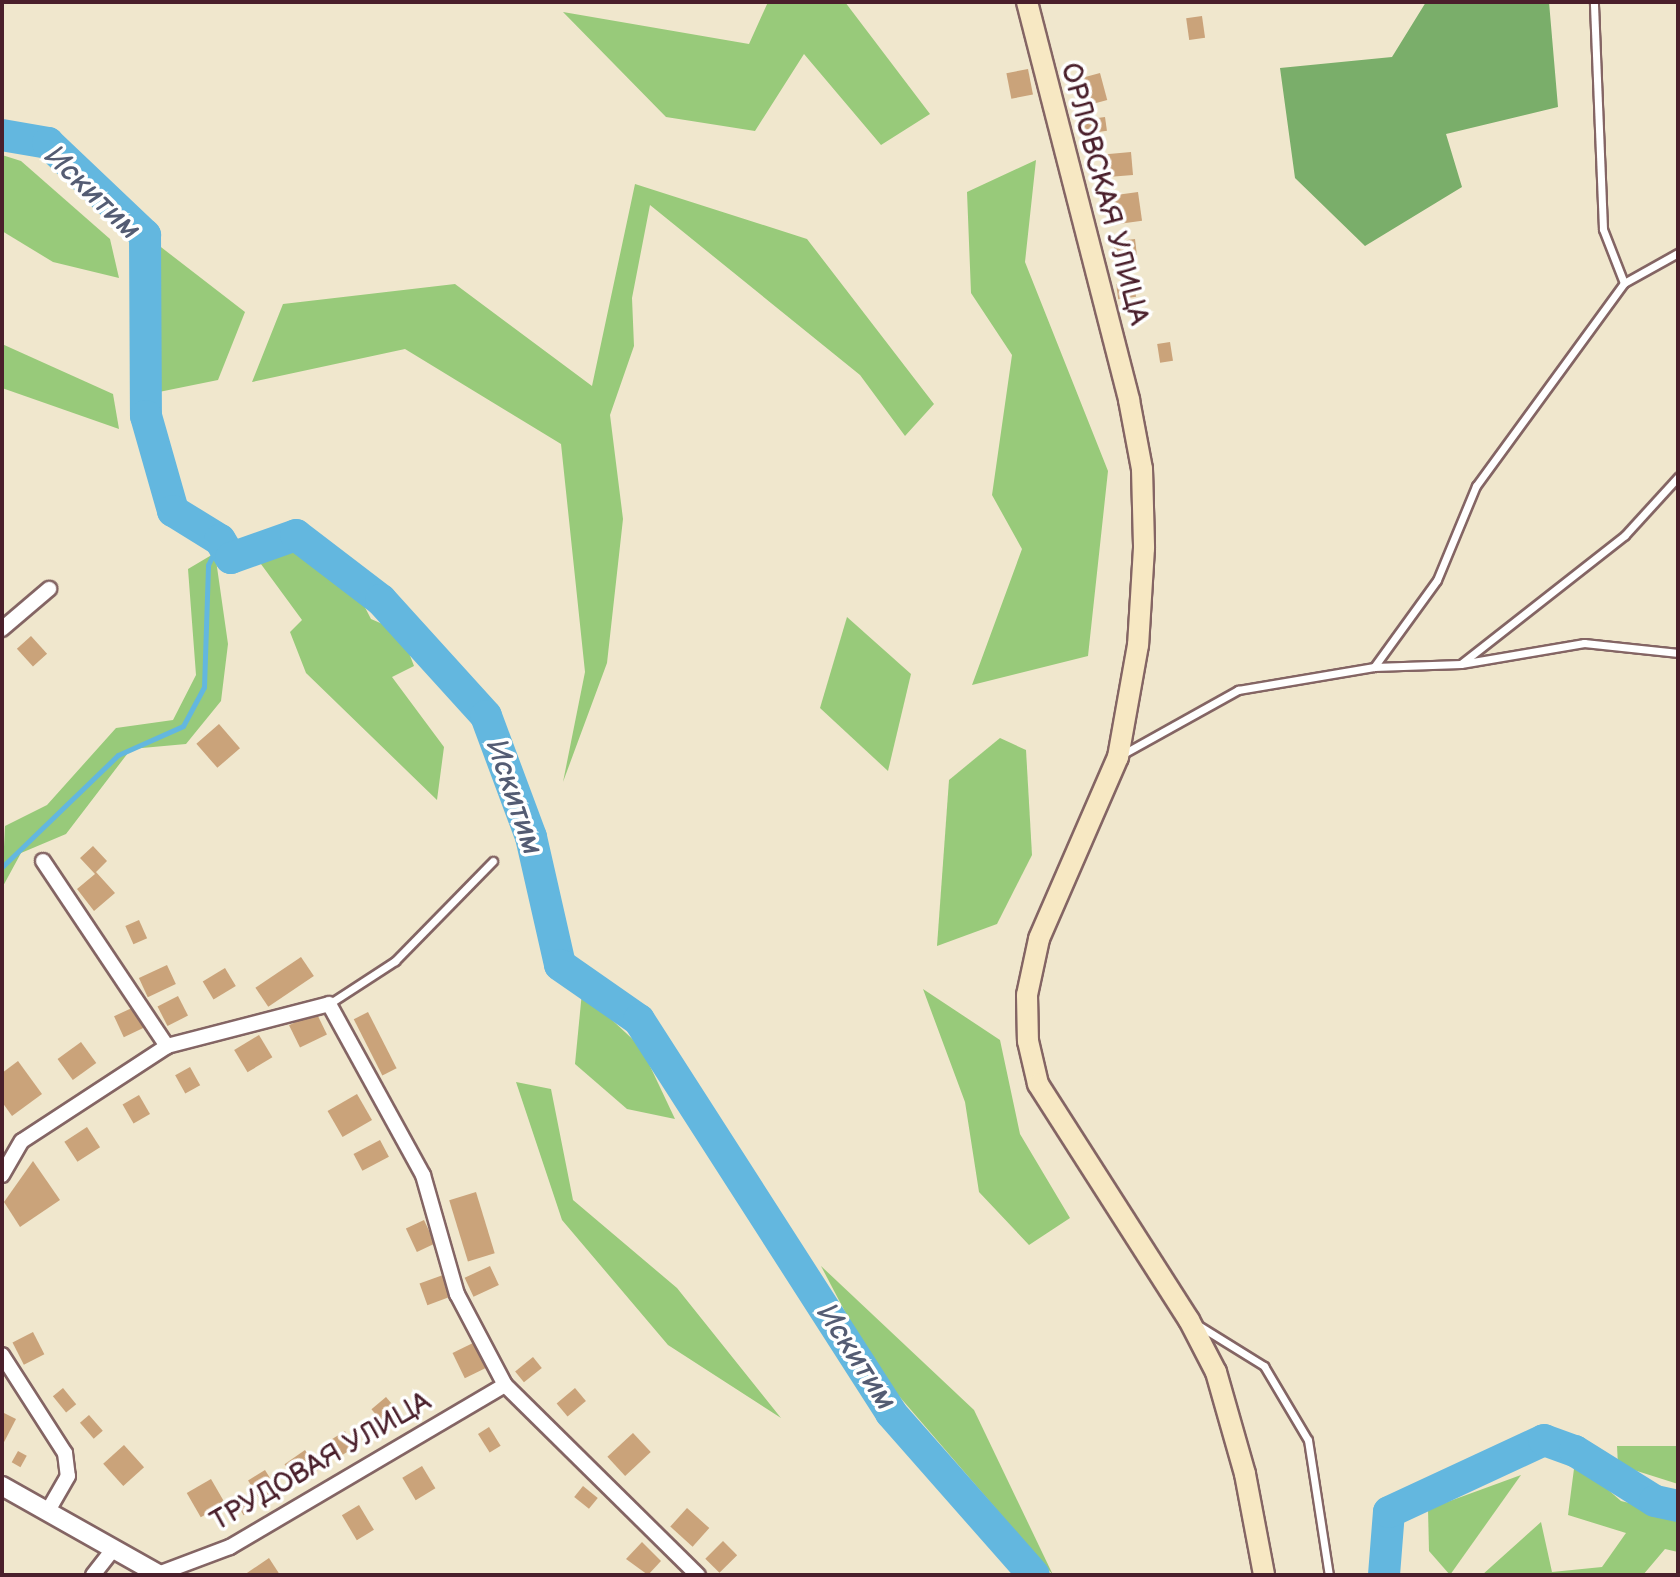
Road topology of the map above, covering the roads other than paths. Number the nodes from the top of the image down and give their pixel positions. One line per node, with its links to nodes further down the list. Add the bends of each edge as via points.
1 (1027, 2): 11 (main road, ОРЛОВСКАЯ УЛИЦА, via 1142,469 1138,645)
2 (1594, 2): 4 (lane, via 1603,229)
3 (1678, 253): 4 (lane)
4 (1624, 283): 10 (lane, via 1476,486 1437,580)
5 (1678, 477): 9 (lane, via 1625,535)
6 (49, 589): 7 (street)
7 (2, 629)
8 (1678, 653): 9 (lane, via 1584,643)
9 (1461, 664): 10 (lane)
10 (1374, 667): 11 (lane, via 1238,690)
11 (1118, 757): 17 (main road, ОРЛОВСКАЯ УЛИЦА, via 1039,939 1027,995 1028,1041 1038,1084)
12 (43, 861): 15 (street)
13 (493, 861): 14 (lane, via 395,961)
14 (329, 1004): 15 (street); 19 (street, via 423,1175 457,1294)
15 (167, 1046): 16 (street, via 22,1141)
16 (2, 1175)
17 (1189, 1320): 26 (main road, ОРЛОВСКАЯ УЛИЦА, via 1216,1372 1245,1474); 27 (lane, via 1264,1366 1308,1440)
18 (2, 1355): 21 (street, via 65,1453 68,1476)
19 (505, 1385): 23 (street, ТРУДОВАЯ УЛИЦА, via 230,1547); 25 (street)
20 (2, 1486): 21 (street)
21 (49, 1509): 22 (street)
22 (114, 1548): 23 (street); 24 (street)
23 (159, 1574)
24 (93, 1575)
25 (698, 1575)
26 (1264, 1575)
27 (1329, 1575)

